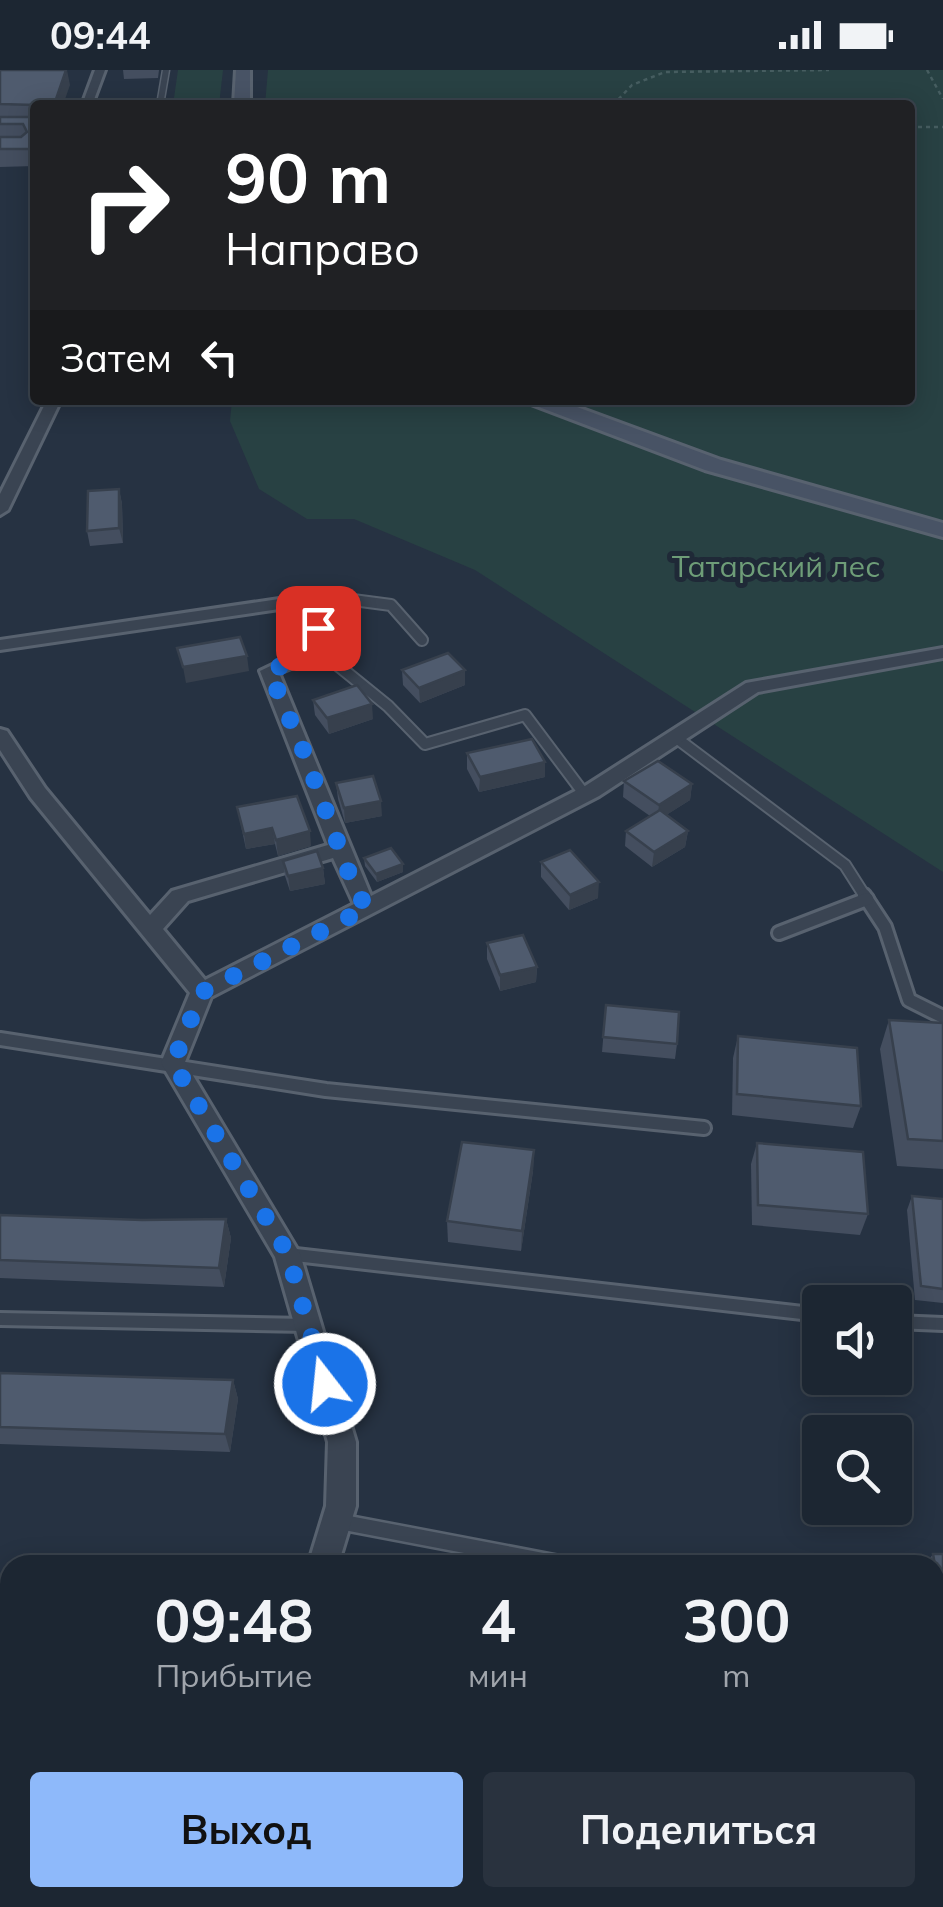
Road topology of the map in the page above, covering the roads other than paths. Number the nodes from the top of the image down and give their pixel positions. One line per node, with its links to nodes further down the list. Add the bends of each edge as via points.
1 (100, 70): 4 (street)
2 (166, 70): 5 (lane)
3 (244, 70): 6 (main road)
4 (89, 100)
5 (161, 100)
6 (242, 100)
7 (52, 405): 9 (street)
8 (551, 405): 10 (main road, via 713,465)
9 (0, 510)
10 (943, 530)
11 (318, 606): 12 (lane, via 354,600 391,605); 13 (street, via 286,603); 14 (street)
12 (422, 640)
13 (0, 646)
14 (319, 650): 18 (lane, via 402,715 425,744 525,715); 19 (street, via 269,671)
15 (943, 653): 17 (street, via 753,687)
16 (0, 735): 22 (street, via 38,793)
17 (675, 738): 18 (street); 20 (lane, via 845,866)
18 (585, 795): 21 (street)
19 (338, 849): 21 (street); 22 (street, via 180,896)
20 (867, 898): 23 (lane); 25 (lane, via 885,927 909,1000)
21 (369, 907): 24 (street)
22 (150, 928): 24 (street)
23 (779, 933)
24 (202, 992): 27 (street)
25 (943, 1017)
26 (0, 1039): 27 (lane)
27 (173, 1063): 28 (lane, via 326,1090); 29 (street)
28 (704, 1128)
29 (288, 1254): 30 (lane); 34 (street)
30 (802, 1313)
31 (0, 1319): 34 (lane)
32 (912, 1323): 33 (lane)
33 (943, 1324)
34 (308, 1326): 35 (street, via 342,1442)
35 (336, 1521): 36 (street); 37 (lane)
36 (326, 1555)
37 (514, 1555)

